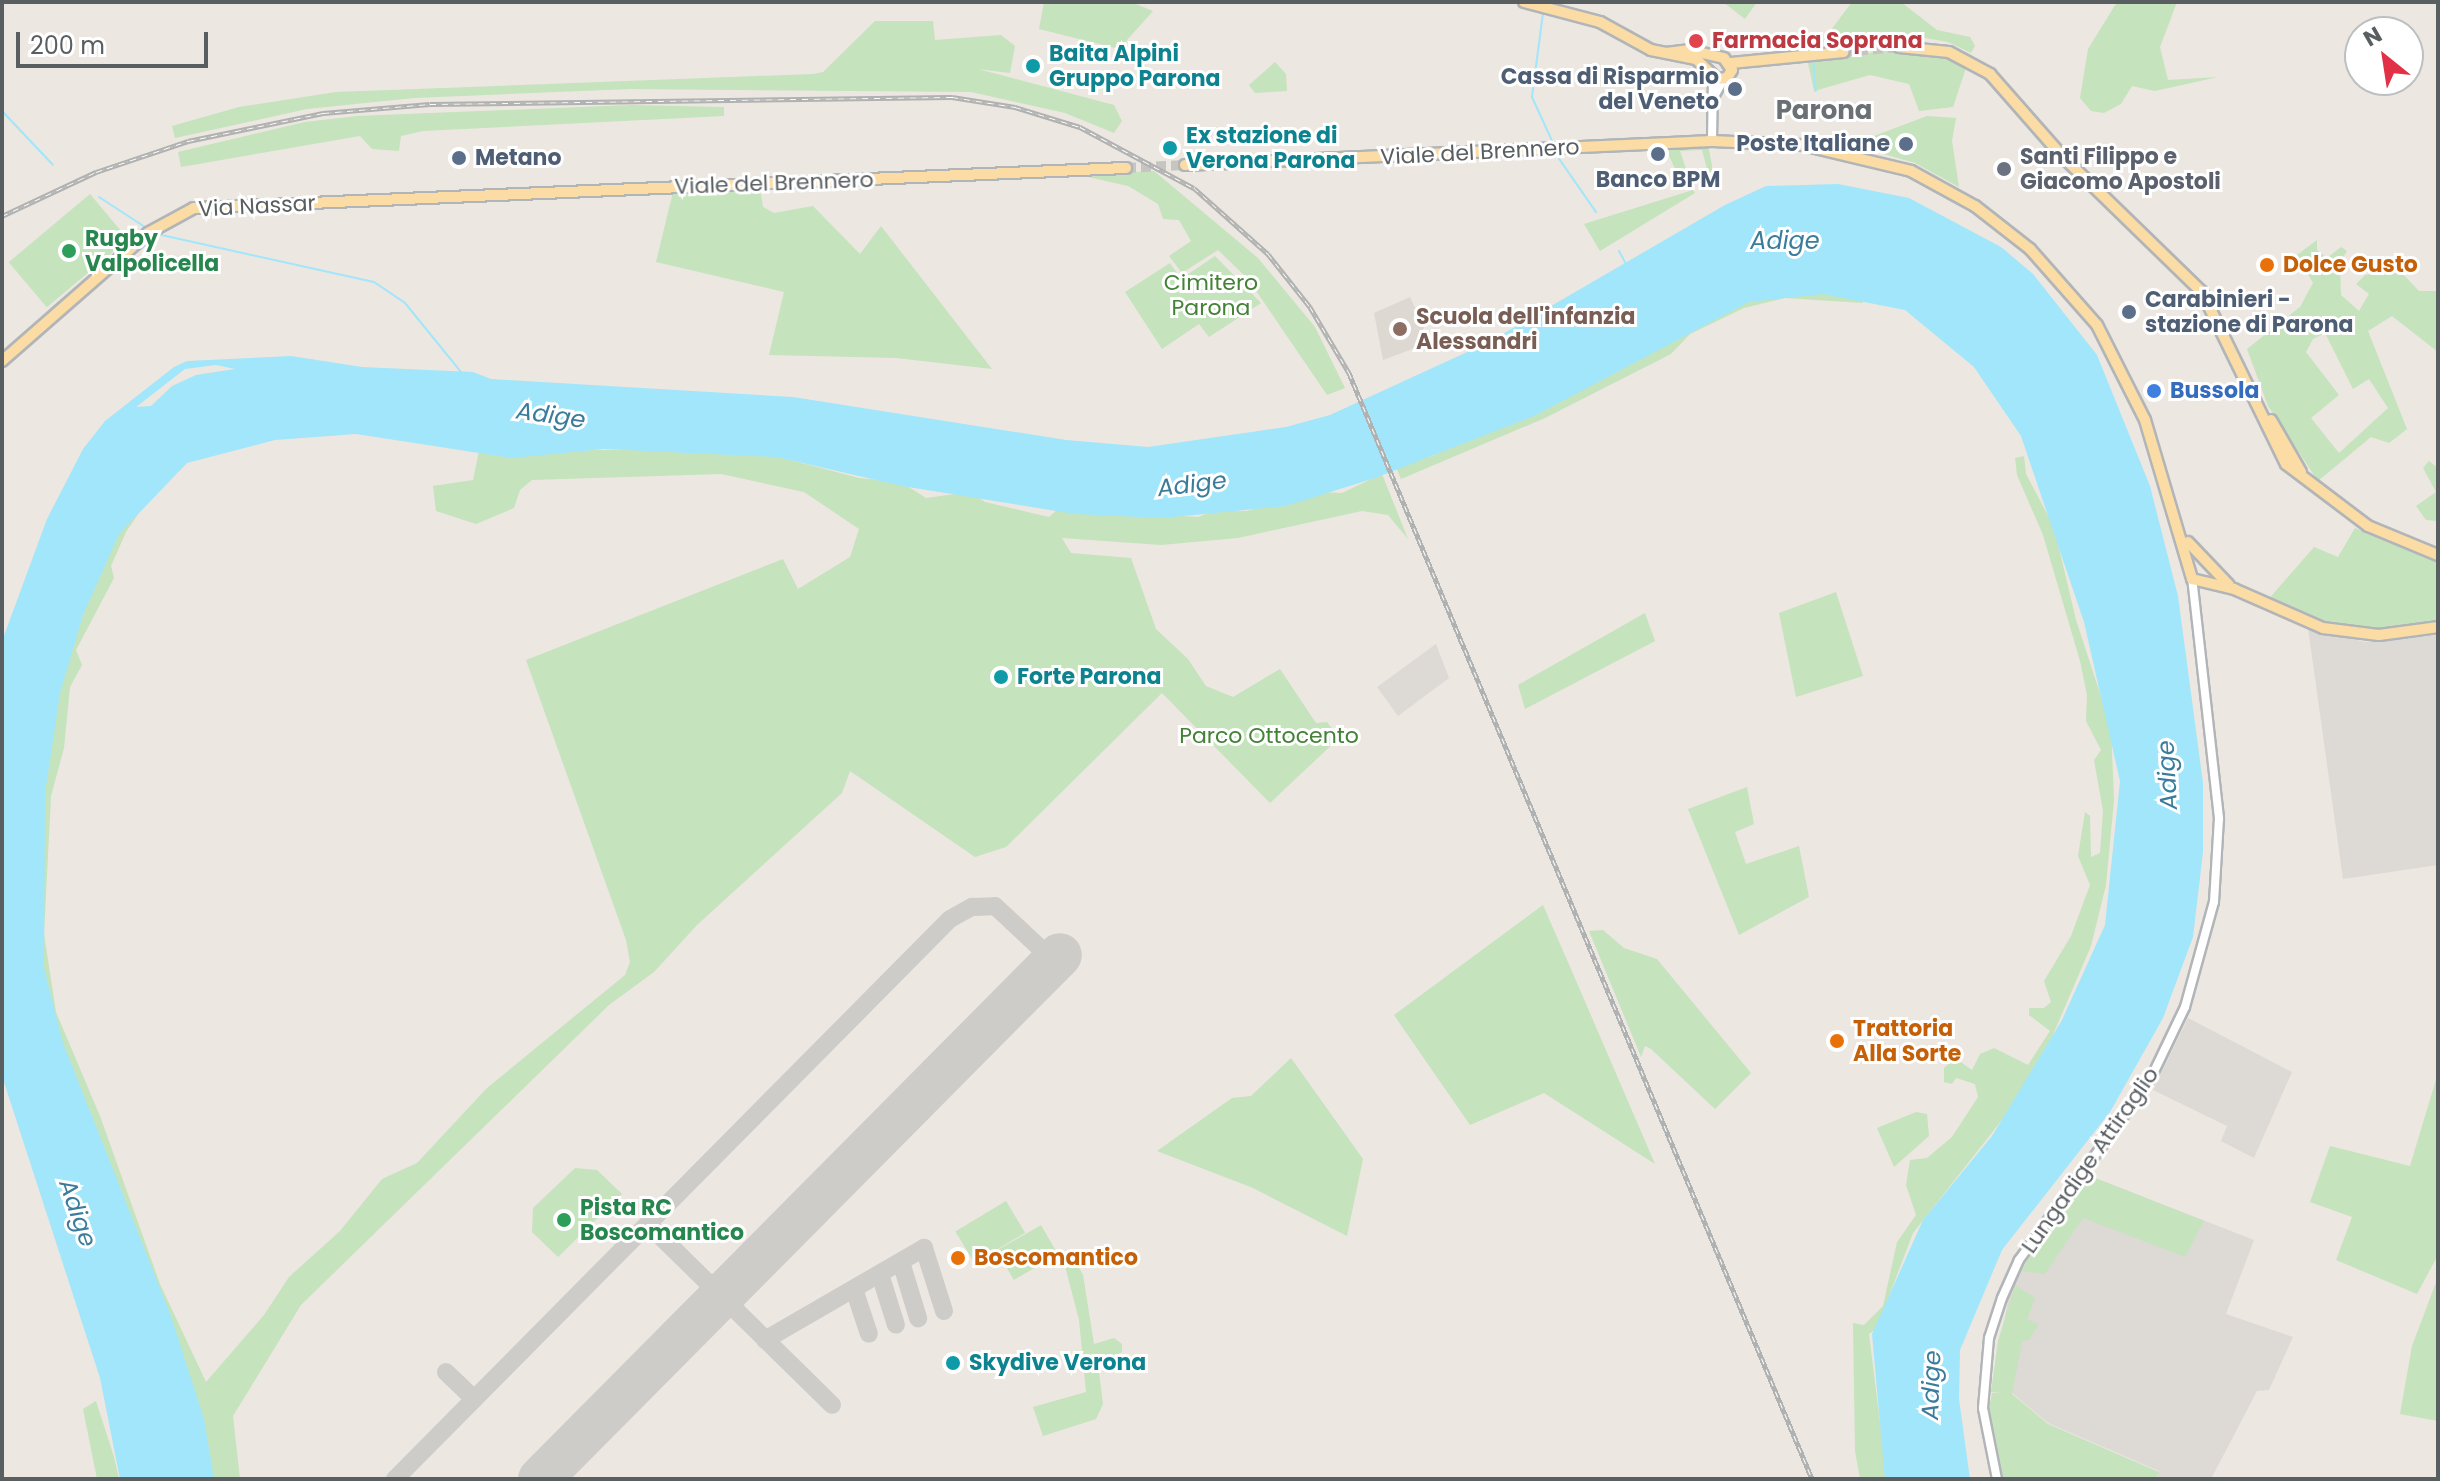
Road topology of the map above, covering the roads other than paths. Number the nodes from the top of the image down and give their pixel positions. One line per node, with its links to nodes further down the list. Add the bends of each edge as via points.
1 (1524, 2): 4 (main road, via 1580,16)
2 (1899, 47): 15 (main road, via 1949,52 1990,74 2062,156 2202,292)
3 (1843, 52): 6 (main road)
4 (1666, 53): 5 (main road, via 1690,50); 8 (main road, via 1696,59)
5 (1719, 58): 7 (main road); 8 (main road)
6 (1773, 58): 7 (main road); 8 (main road)
7 (1731, 63): 8 (main road)
8 (1719, 75): 9 (street, via 1710,102)
9 (1712, 141): 10 (main road, Viale del Brennero); 12 (main road, Viale del Brennero, via 1802,145 1897,167)
10 (1185, 165)
11 (1126, 168): 13 (main road, Viale del Brennero)
12 (1960, 197): 17 (main road, Lungadige Attiraglio, via 2043,260 2097,325 2138,402)
13 (422, 198): 14 (main road, Via Nassar, via 204,207 161,223)
14 (2, 361)
15 (2240, 363): 16 (main road); 16 (main road, via 2286,464)
16 (2309, 484): 18 (main road, via 2368,526)
17 (2179, 526): 19 (main road, Lungadige Attiraglio); 20 (main road, Lungadige Attiraglio)
18 (2438, 555)
19 (2206, 565): 20 (main road); 20 (main road, via 2192,562); 21 (main road, Lungadige Attiraglio)
20 (2196, 577): 21 (main road); 23 (street, Lungadige Attiraglio, via 2194,604 2219,818 2214,902 2185,1007 2150,1080 2019,1260 2002,1298 1989,1338 1983,1408)
21 (2234, 589): 22 (main road, via 2323,628 2379,635)
22 (2438, 627)
23 (1997, 1479)

